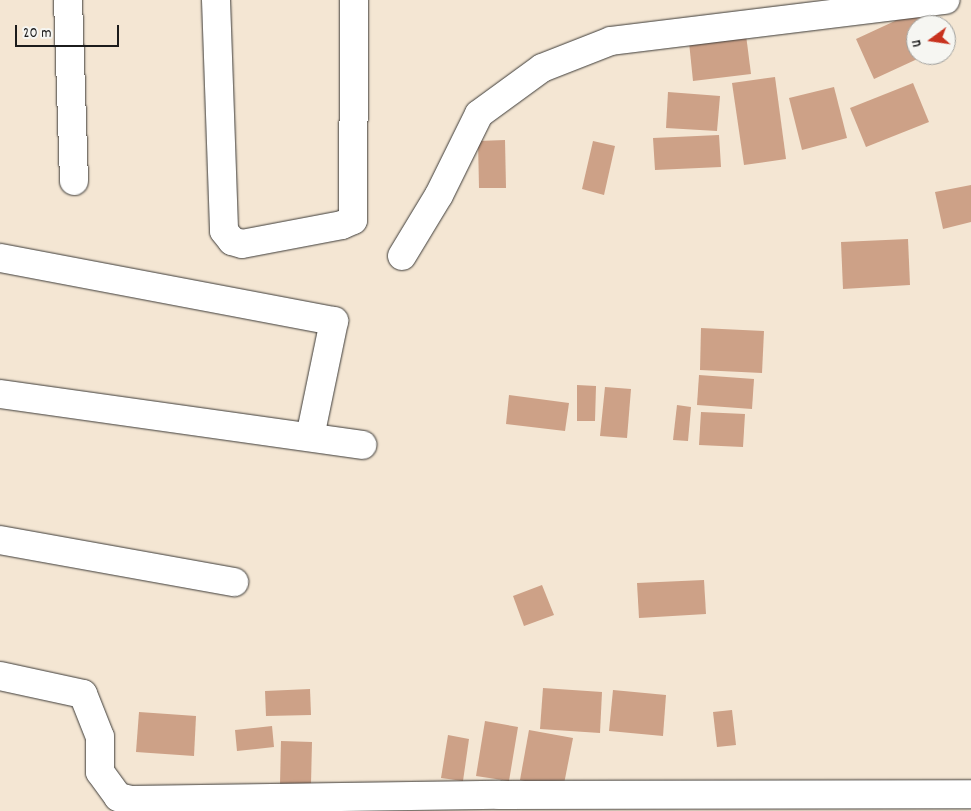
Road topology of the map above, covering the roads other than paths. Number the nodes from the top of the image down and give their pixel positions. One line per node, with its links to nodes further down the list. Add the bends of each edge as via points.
1 (68, 0): 5 (street)
2 (216, 0): 3 (street, via 224,231 232,241 242,244 354,220)
3 (354, 0)
4 (944, 0): 6 (street, via 611,41 542,68 479,114 439,195)
5 (74, 181)
6 (402, 256)
7 (0, 258): 9 (street, via 334,321)
8 (0, 394): 9 (street)
9 (310, 437): 10 (street)
10 (362, 445)
11 (0, 540): 12 (street)
12 (234, 582)
13 (0, 676): 14 (street, via 83,694 100,737 100,772 118,797 131,800)
14 (971, 794)

